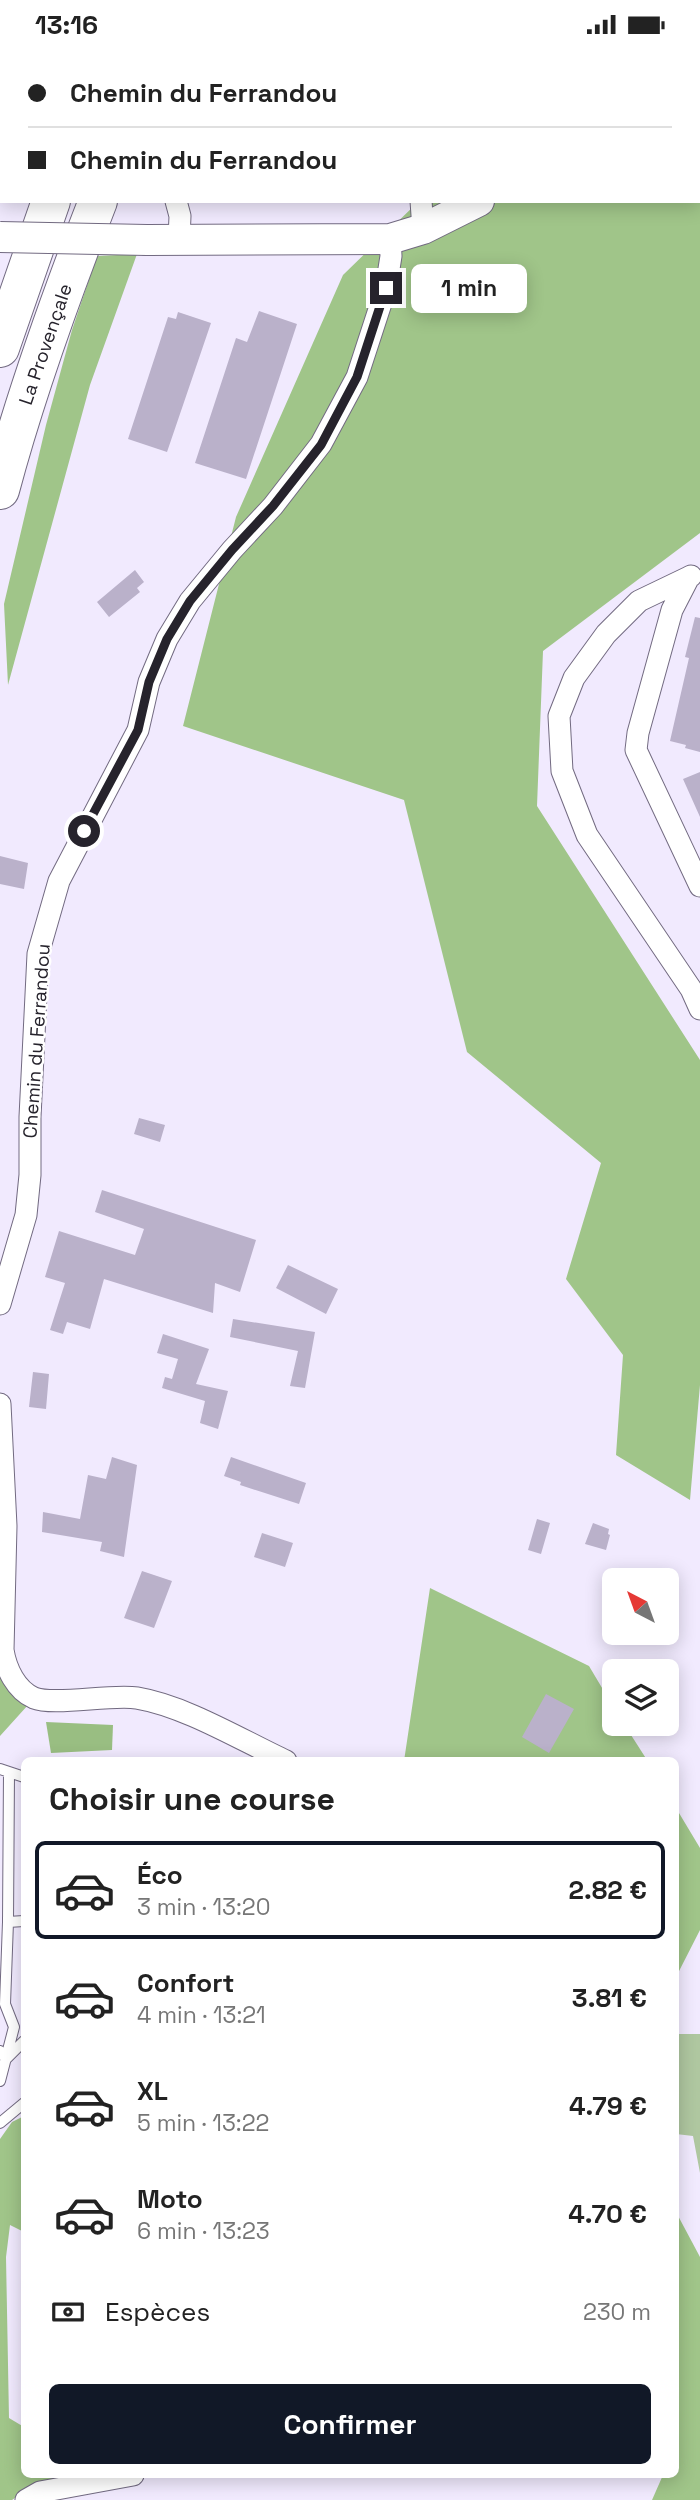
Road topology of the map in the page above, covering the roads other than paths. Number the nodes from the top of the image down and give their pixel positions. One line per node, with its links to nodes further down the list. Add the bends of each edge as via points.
1 (50, 203): 9 (highway)
2 (96, 203): 10 (highway, La Provençale, via 42,353)
3 (177, 203): 7 (street)
4 (471, 203): 5 (main road)
5 (422, 215): 8 (main road)
6 (0, 237): 7 (main road, bridge)
7 (179, 239): 8 (main road)
8 (390, 239): 14 (street, Chemin du Ferrandou, via 386,288 357,377 321,445 190,601 167,639 149,682 138,730 59,881 38,954 26,1215)
9 (0, 348)
10 (0, 490)
11 (694, 575): 12 (street, via 672,610 636,750); 13 (street, via 639,601 606,634 574,678 559,716 562,771 587,835)
12 (700, 886)
13 (700, 1009)
14 (0, 1304)
15 (0, 1404): 16 (street, via 6,1526)
16 (2, 1623): 17 (street, via 5,1661 28,1695 42,1700 111,1696 155,1701)
17 (277, 1757)
18 (4, 1771): 19 (lane); 21 (lane)
19 (21, 1776)
20 (21, 1921): 21 (lane)
21 (8, 1922): 23 (lane, via 5,1999 14,2027)
22 (21, 2043): 23 (lane)
23 (3, 2055): 24 (lane)
24 (0, 2081)
25 (21, 2106): 26 (lane)
26 (0, 2123)
27 (117, 2478): 28 (street, via 40,2492)
28 (26, 2500)

